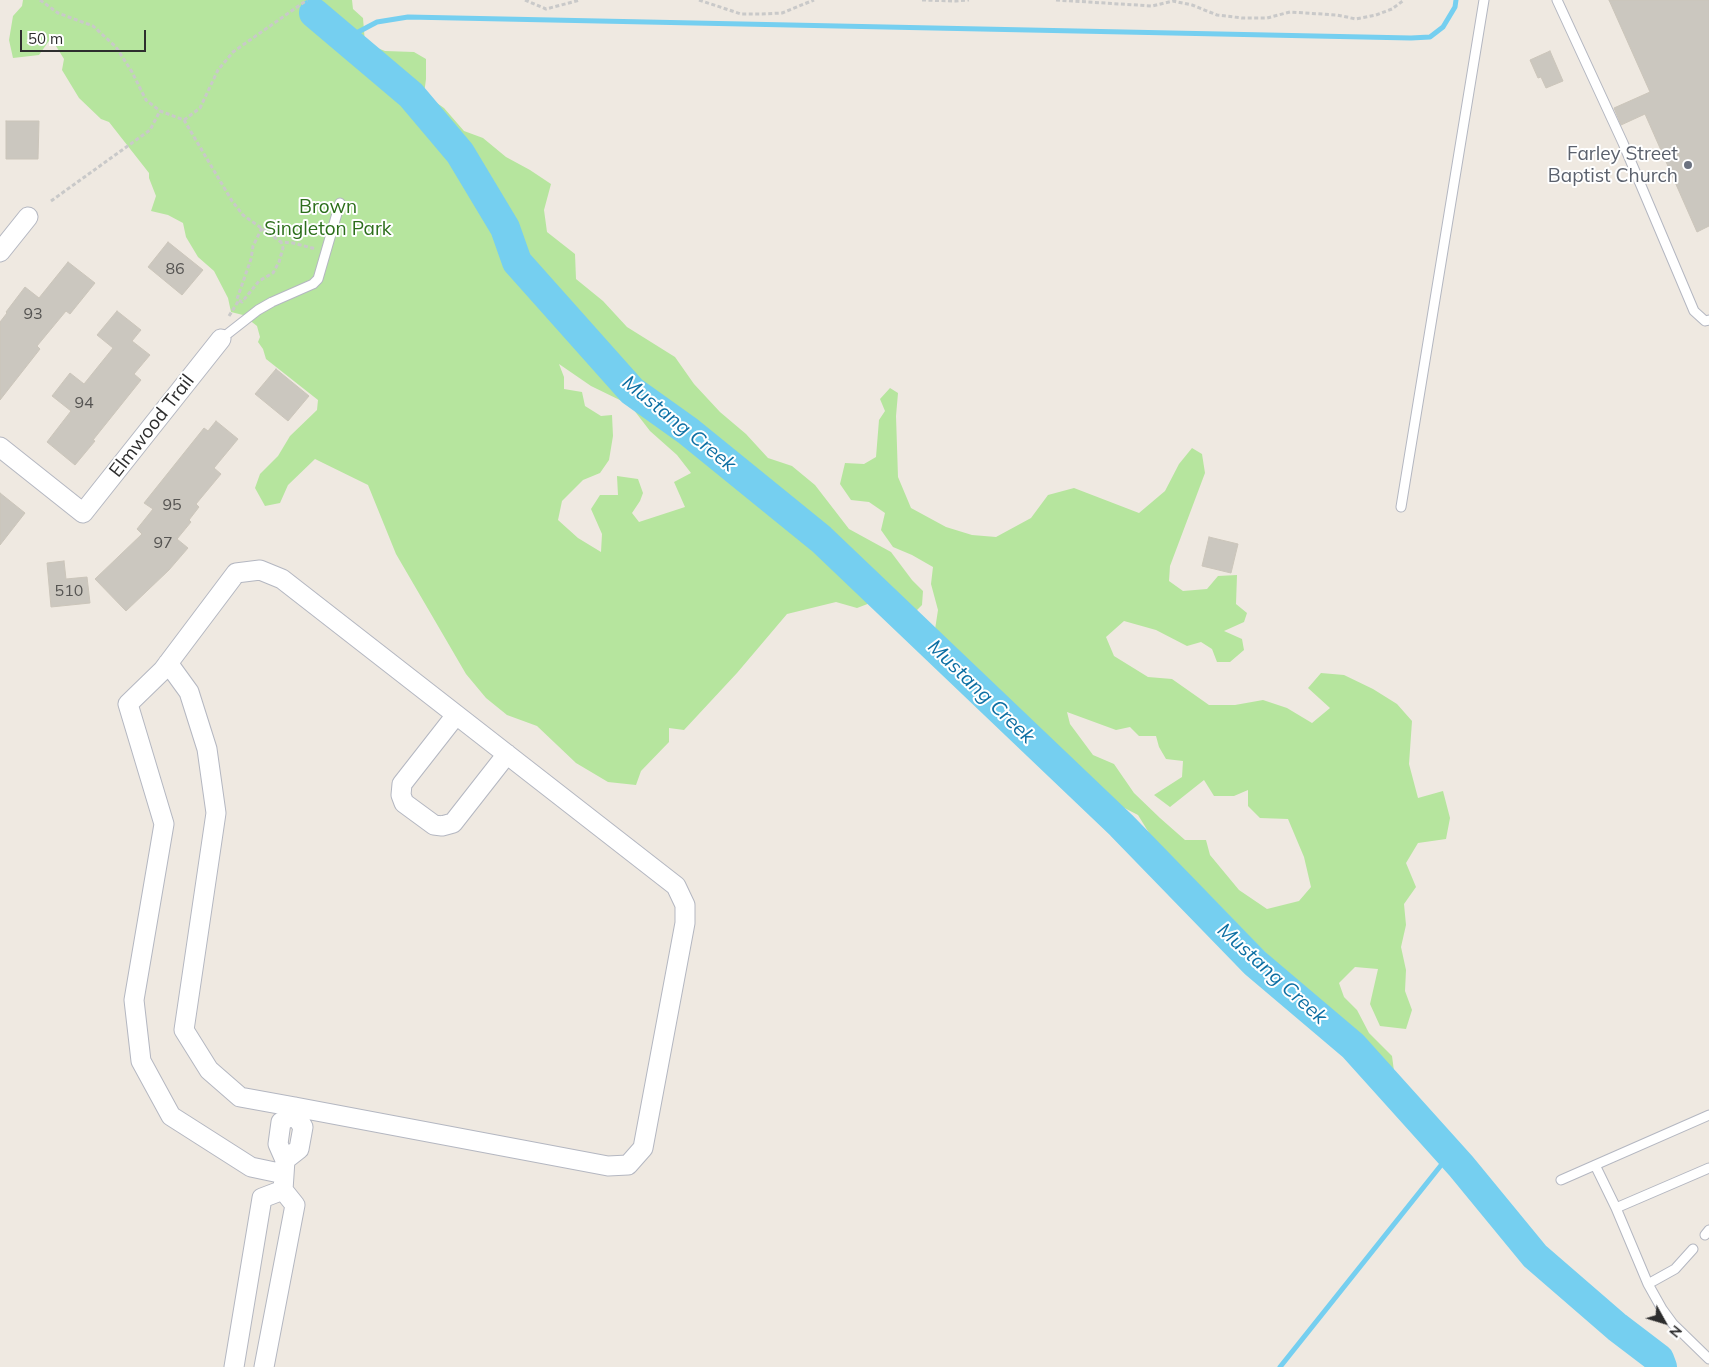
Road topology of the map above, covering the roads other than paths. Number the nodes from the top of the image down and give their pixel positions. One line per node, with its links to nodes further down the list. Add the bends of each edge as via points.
1 (1484, 0): 9 (lane)
2 (1557, 0): 6 (lane, via 1623,143 1694,311 1705,321)
3 (340, 203): 7 (lane, via 318,279 258,310)
4 (28, 218): 5 (street)
5 (0, 252)
6 (1709, 320)
7 (221, 339): 8 (street, Elmwood Trail, via 83,513)
8 (0, 447)
9 (1401, 507)
10 (168, 663): 11 (street, via 236,573 260,570 282,579); 13 (street, via 189,692 207,749 216,814 184,1030 208,1070 240,1097); 17 (street, via 128,704 164,824 134,1000 140,1061 171,1116 251,1167)
11 (456, 715): 12 (street); 12 (street, via 402,784 404,803 434,825 453,823)
12 (507, 754): 13 (street, via 676,886 685,905 685,923 643,1148 628,1165 608,1166)
13 (295, 1110): 17 (street, via 281,1122 278,1144)
14 (1709, 1115): 15 (lane)
15 (1595, 1165): 18 (lane); 19 (lane)
16 (1709, 1168): 19 (lane)
17 (284, 1175): 23 (street, via 262,1198); 24 (street, via 295,1205)
18 (1561, 1180)
19 (1616, 1208): 21 (lane)
20 (1694, 1249): 21 (lane, via 1674,1269)
21 (1648, 1284): 22 (lane, via 1673,1324)
22 (1709, 1359)
23 (234, 1367)
24 (264, 1367)

